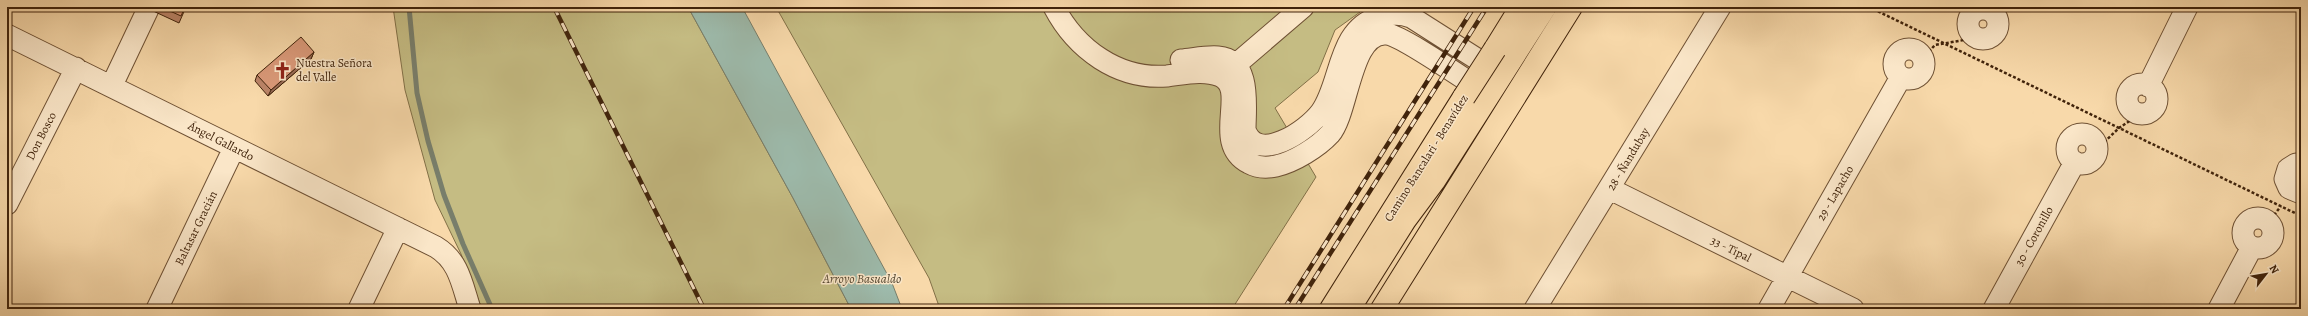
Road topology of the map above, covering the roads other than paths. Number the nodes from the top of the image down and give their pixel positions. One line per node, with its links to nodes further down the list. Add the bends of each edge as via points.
1 (149, 7): 17 (street)
2 (1054, 7): 15 (street, via 1079,42 1110,66 1126,72 1152,76)
3 (1069, 7): 15 (street, via 1095,40 1124,56 1158,62 1217,57)
4 (1303, 7): 15 (street)
5 (1521, 7): 36 (main road, Camino Bancalari - Benavídez, bridge)
6 (1544, 7): 16 (main road)
7 (1571, 7): 32 (main road)
8 (1720, 7): 26 (street, 28 - Ñandubay)
9 (2187, 7): 19 (street, via 2148,86 2156,96 2155,105 2149,112)
10 (1990, 9): 12 (street, via 1996,18 1995,33 1986,38)
11 (7, 35): 14 (street, Ángel Gallardo)
12 (1976, 38)
13 (1922, 60): 31 (street, 29 - Lapacho, via 1920,55 1912,50 1899,54 1894,66 1901,77)
14 (76, 68): 17 (street, Ángel Gallardo); 28 (street, Don Bosco)
15 (1229, 70): 20 (street, via 1242,73 1245,130 1254,144 1272,145); 21 (street, via 1228,82 1232,93 1231,143 1245,161 1263,167 1278,165)
16 (1501, 74): 18 (main road); 20 (street, via 1411,17 1388,14 1367,22 1350,41 1344,51 1328,101)
17 (112, 85): 22 (street, Ángel Gallardo)
18 (1488, 94): 21 (street, via 1396,37 1378,35 1363,46 1339,119 1330,134); 25 (main road)
19 (2140, 114)
20 (1304, 128): 21 (street)
21 (1315, 146)
22 (234, 148): 30 (street, Ángel Gallardo); 33 (street, Baltasar Gracián)
23 (2097, 149): 42 (street, 30 - Coronillo, via 2089,136 2075,136 2067,147 2069,156 2075,162)
24 (2301, 164): 27 (street, via 2292,166 2285,174 2286,184)
25 (1434, 181): 37 (main road, via 1405,220); 38 (main road, via 1392,263)
26 (1610, 189): 31 (street, 33 - Tipal); 39 (street, 28 - Ñandubay)
27 (2299, 193)
28 (7, 204)
29 (2268, 223): 43 (street, via 2254,219 2246,225 2245,240 2252,247)
30 (398, 228): 34 (street); 35 (street, Ángel Gallardo, via 447,254 454,262)
31 (1787, 277): 40 (street, 29 - Lapacho); 41 (street, 33 - Tipal)
32 (1384, 307)
33 (157, 309)
34 (359, 309)
35 (470, 309)
36 (1331, 309)
37 (1349, 309)
38 (1363, 309)
39 (1535, 309)
40 (1769, 309)
41 (1853, 309)
42 (1994, 309)
43 (2219, 309)

